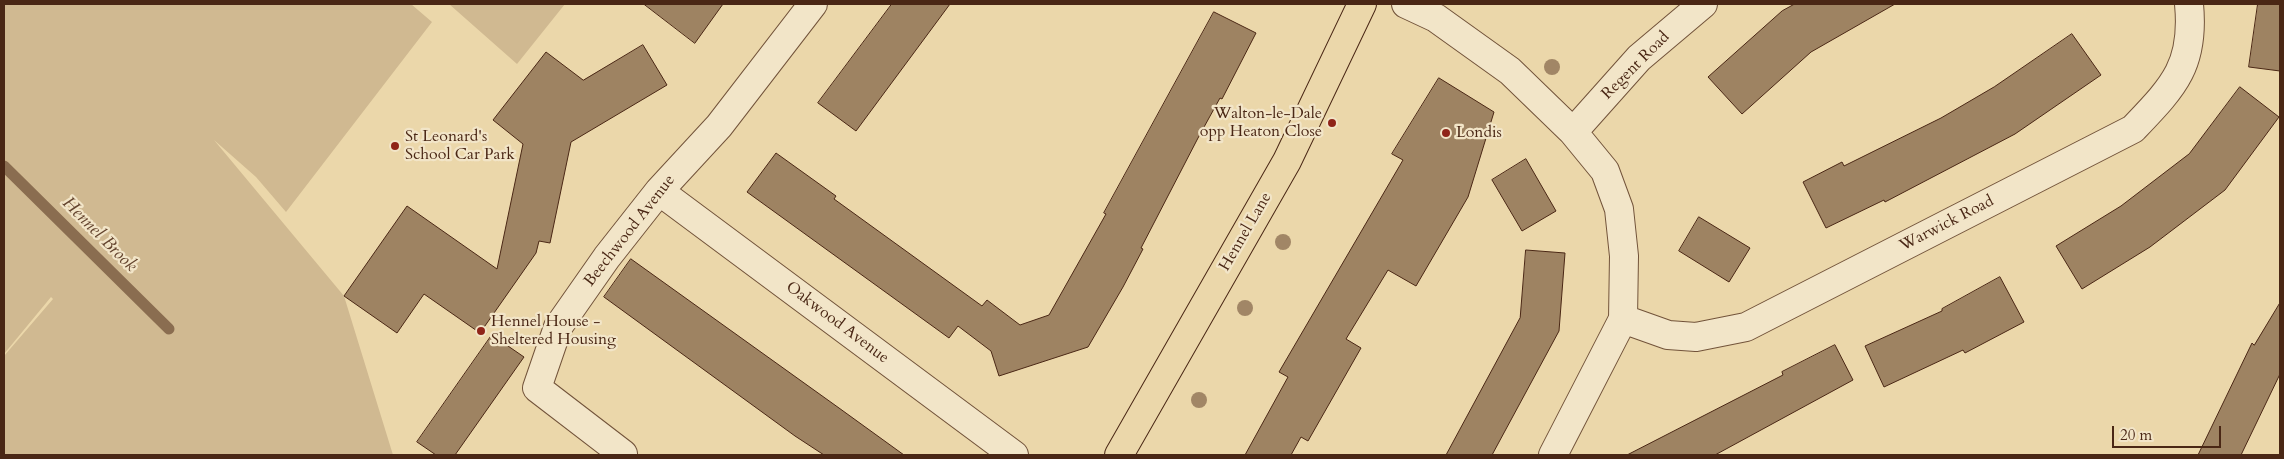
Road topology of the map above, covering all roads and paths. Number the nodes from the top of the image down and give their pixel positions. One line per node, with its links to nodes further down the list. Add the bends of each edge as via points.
1 (813, 4): 8 (street, Beechwood Avenue, via 719,126)
2 (1362, 4): 12 (main road, Hennel Lane, via 1287,161)
3 (1406, 4): 6 (street)
4 (1703, 4): 7 (street, Regent Road, via 1640,58)
5 (2189, 4): 9 (street, Warwick Road, via 2188,57 2167,94 2133,129 1746,328 1696,337 1668,335)
6 (1447, 13): 7 (street)
7 (1573, 132): 9 (street, via 1605,171 1619,209 1624,256)
8 (659, 191): 10 (street, Beechwood Avenue, via 558,327 537,388); 11 (street, Oakwood Avenue)
9 (1623, 319): 13 (street)
10 (623, 454)
11 (1014, 455)
12 (1119, 455)
13 (1553, 455)

